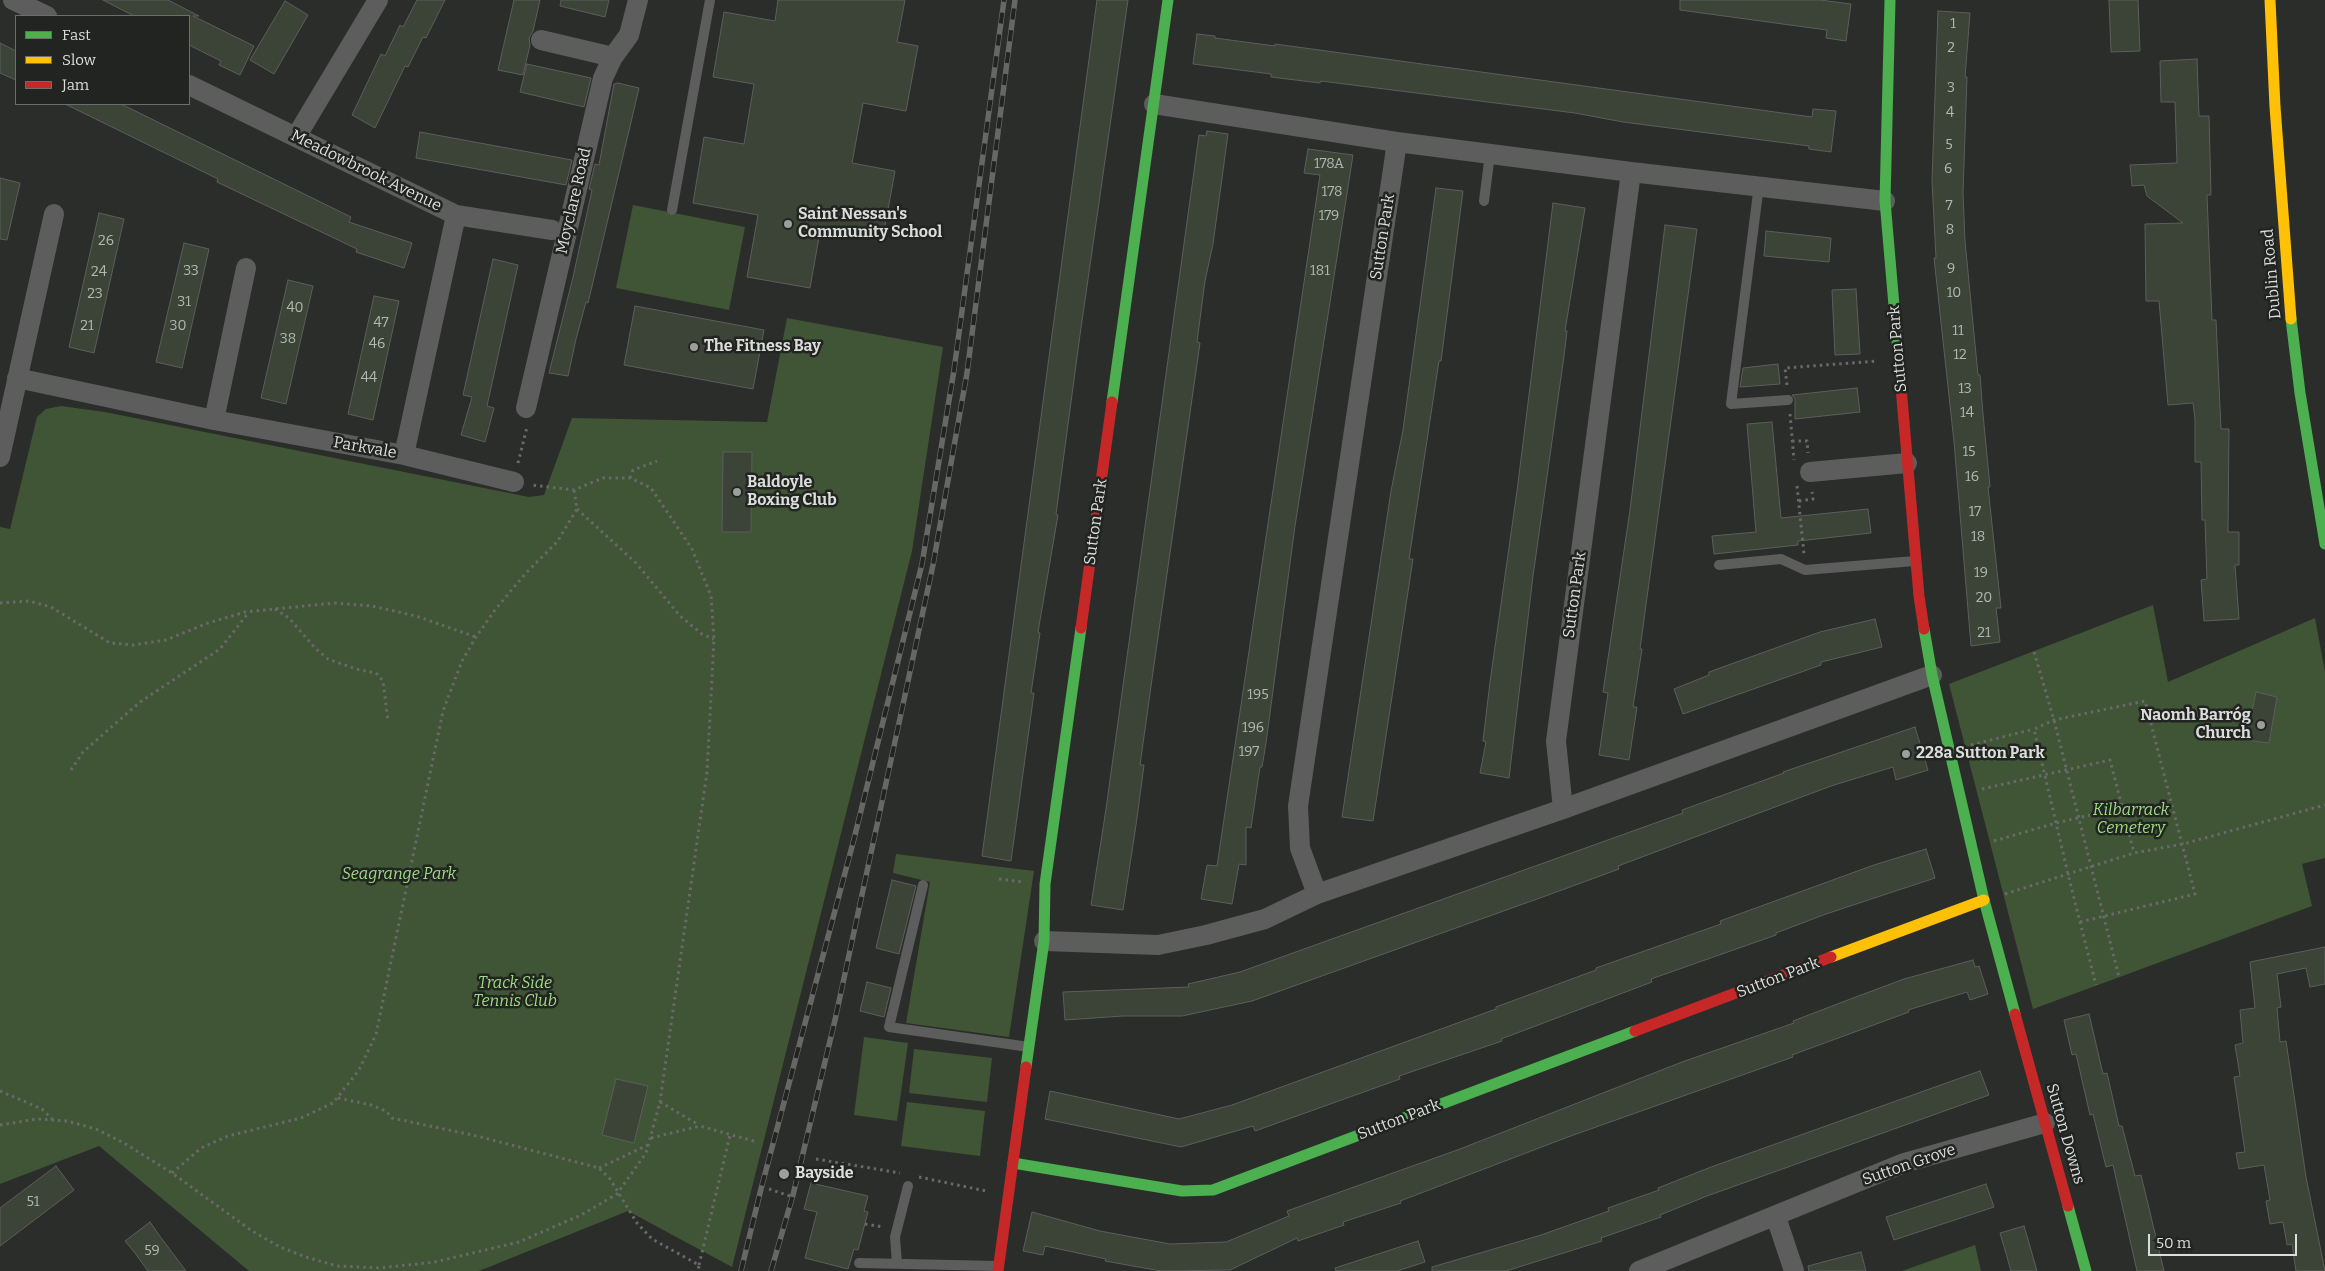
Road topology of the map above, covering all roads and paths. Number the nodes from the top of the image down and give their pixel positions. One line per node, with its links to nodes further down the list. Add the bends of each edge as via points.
1 (13, 0): 8 (street)
2 (378, 0): 13 (street)
3 (638, 0): 10 (street, Moyclare Road, via 629,35)
4 (710, 0): 20 (lane)
5 (1168, 0): 12 (street, Sutton Park)
6 (1890, 0): 18 (street, Sutton Park)
7 (2270, 0): 39 (street, Dublin Road, via 2288,291 2300,393)
8 (45, 15)
9 (541, 40): 10 (street)
10 (613, 57): 28 (street, Moyclare Road, via 602,78)
11 (190, 85): 13 (street, Meadowbrook Avenue)
12 (1154, 104): 14 (street); 74 (street, Sutton Park, via 1045,884)
13 (296, 137): 22 (street, Meadowbrook Avenue)
14 (1397, 142): 15 (street); 69 (street, Sutton Park, via 1298,806 1300,848)
15 (1490, 154): 16 (street); 19 (lane)
16 (1631, 172): 17 (street); 60 (street, Sutton Park, via 1556,741)
17 (1759, 185): 18 (street); 27 (lane, via 1731,404)
18 (1885, 200): 25 (street, Sutton Park)
19 (1484, 201)
20 (672, 210)
21 (54, 214): 26 (street)
22 (456, 215): 23 (street, Meadowbrook Avenue); 30 (street)
23 (552, 230)
24 (246, 268): 29 (street)
25 (1899, 360): 27 (path, via 1785,368); 33 (street, Sutton Park)
26 (17, 378): 29 (street, Parkvale); 31 (street)
27 (1788, 400): 34 (path)
28 (526, 408): 36 (path, via 530,412)
29 (214, 420): 30 (street, Parkvale)
30 (404, 455): 36 (street, Parkvale)
31 (0, 457)
32 (657, 461): 35 (path, via 633,470)
33 (1907, 463): 34 (street); 40 (street, Sutton Park)
34 (1800, 471): 42 (path)
35 (630, 478): 37 (path, via 603,478); 47 (path, via 651,488 692,549 712,596)
36 (514, 482): 37 (path)
37 (574, 490): 38 (path)
38 (577, 509): 46 (path, via 557,542 525,574); 47 (path, via 636,563 680,616 702,634)
39 (2325, 544)
40 (1916, 561): 42 (lane); 49 (street, Sutton Park)
41 (1719, 565): 42 (lane, via 1781,559)
42 (1805, 570)
43 (0, 603): 45 (path, via 29,601 51,607 110,643 133,645 166,640 208,623)
44 (275, 608): 45 (path); 46 (path, via 334,603 372,606 416,616); 51 (path, via 289,618 328,659 356,670 376,673 383,681)
45 (249, 612): 54 (path, via 220,648 140,702 83,752)
46 (476, 637): 80 (path, via 462,660 443,711 376,1034 360,1070)
47 (714, 639): 81 (path, via 707,772)
48 (2034, 652): 50 (path)
49 (1932, 675): 60 (street); 71 (street, Sutton Park)
50 (2054, 720): 52 (path); 55 (path); 64 (path, via 2145,700)
51 (388, 721)
52 (2034, 729): 53 (path); 56 (path)
53 (1965, 746)
54 (72, 770)
55 (2067, 770): 56 (path); 59 (path, via 2110,760); 61 (path)
56 (2045, 775): 57 (path); 62 (path)
57 (1977, 790)
58 (2325, 805): 64 (path)
59 (2121, 808): 61 (path); 65 (path)
60 (1563, 809): 69 (street)
61 (2079, 818): 62 (path); 66 (path)
62 (2056, 823): 63 (path); 67 (path)
63 (1990, 842)
64 (2183, 844): 65 (path); 72 (path, via 2195,894)
65 (2134, 853): 66 (path)
66 (2091, 866): 67 (path); 72 (path)
67 (2068, 874): 70 (path); 73 (path)
68 (924, 885): 78 (lane, via 889,1026)
69 (1317, 894): 74 (street, via 1264,919 1158,945)
70 (2002, 894)
71 (1984, 900): 77 (street, Sutton Park); 90 (street, Sutton Park, via 1213,1190 1182,1191)
72 (2104, 916): 73 (path); 75 (path)
73 (2080, 922): 76 (path)
74 (1044, 941): 78 (street, Sutton Park)
75 (2119, 977)
76 (2096, 985)
77 (2013, 1006): 83 (street, Sutton Downs)
78 (1030, 1047): 90 (street, Sutton Park)
79 (0, 1091): 82 (path, via 42,1109)
80 (337, 1098): 91 (path, via 371,1105 386,1111 392,1118); 92 (path, via 302,1118 228,1136 201,1148)
81 (660, 1102): 85 (path); 87 (path)
82 (54, 1120): 84 (path, via 37,1119); 92 (path, via 96,1129)
83 (2045, 1123): 99 (street, Sutton Grove, via 1904,1163); 107 (street, Sutton Downs)
84 (0, 1125)
85 (700, 1126): 86 (path); 87 (path)
86 (730, 1136): 88 (path); 102 (path)
87 (651, 1138): 89 (path)
88 (757, 1142)
89 (648, 1145): 91 (path); 96 (path, via 646,1153)
90 (1013, 1163): 103 (street)
91 (600, 1168): 96 (path, via 610,1178)
92 (172, 1173): 96 (path, via 252,1231 280,1247 337,1266 380,1268 435,1262 519,1242)
93 (908, 1186): 101 (lane, via 895,1237)
94 (786, 1187): 97 (path)
95 (768, 1189): 97 (path)
96 (617, 1194): 102 (path, via 652,1239)
97 (784, 1194): 98 (path)
98 (790, 1196)
99 (1776, 1217): 105 (street, Sutton Grove); 106 (street)
100 (859, 1263): 101 (lane)
101 (897, 1264): 103 (lane)
102 (699, 1265): 104 (path)
103 (998, 1268)
104 (698, 1271)
105 (1639, 1271)
106 (1794, 1271)
107 (2086, 1271)

